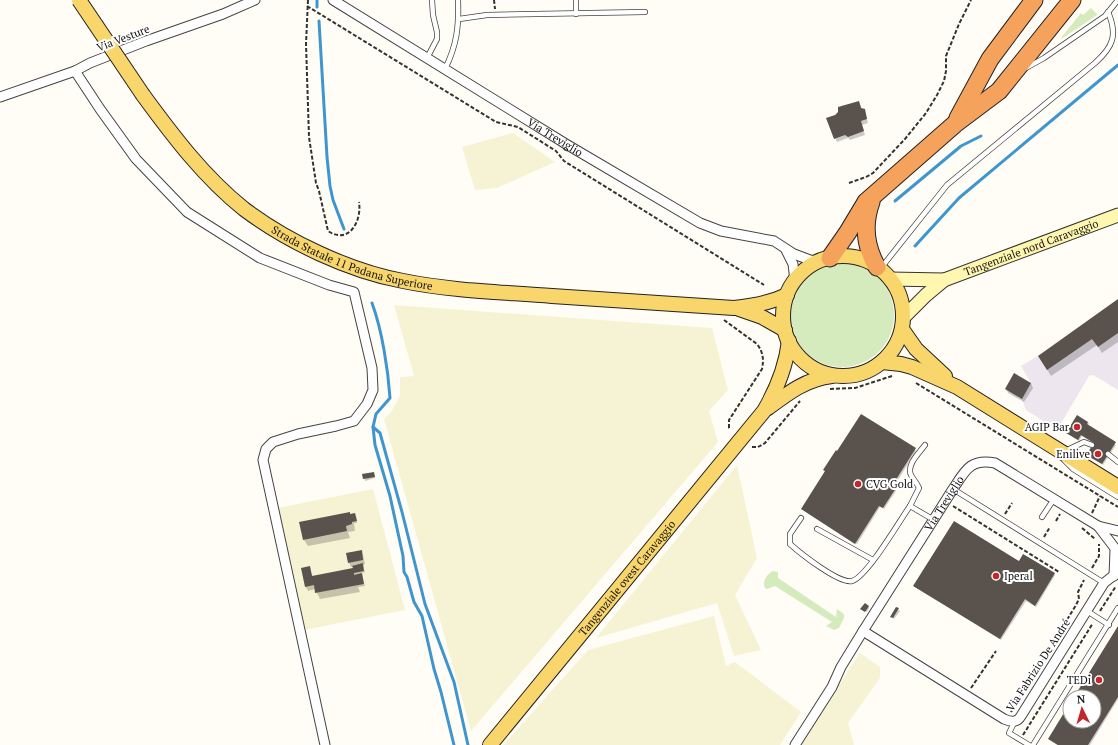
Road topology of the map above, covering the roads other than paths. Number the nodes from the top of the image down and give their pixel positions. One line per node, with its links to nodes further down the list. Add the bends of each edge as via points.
1 (79, 0): 28 (main road, Strada Statale 11 Padana Superiore, bridge, via 143,95 199,166 244,208 300,245 366,271 405,282 460,289)
2 (255, 0): 16 (street, Via Vesture)
3 (333, 0): 14 (street, Via Treviglio)
4 (432, 0): 14 (lane, via 437,39)
5 (458, 0): 13 (lane)
6 (576, 0): 12 (lane)
7 (1034, 0): 19 (highway, via 990,59)
8 (1072, 0): 17 (highway)
9 (1118, 0): 11 (lane)
10 (645, 12): 12 (lane)
11 (1108, 12): 17 (lane, via 1044,58); 24 (lane, via 1118,31 1111,48 947,185)
12 (576, 14): 13 (lane, via 486,15)
13 (459, 18): 15 (lane, via 452,56)
14 (427, 58): 15 (street, Via Treviglio)
15 (445, 69): 22 (street, Via Treviglio, via 700,223 721,231 768,239)
16 (75, 71): 18 (street, Via Vesture); 61 (street, via 136,159 187,212 260,258 354,292 372,368 373,390 367,404 354,421 273,442 266,448 263,460)
17 (1012, 75): 19 (highway, via 1000,91)
18 (0, 97)
19 (955, 124): 20 (highway)
20 (875, 194): 23 (highway, via 866,202 848,232); 24 (highway, via 868,213 866,234 869,251)
21 (1118, 215): 25 (main road, Tangenziale nord Caravaggio)
22 (786, 250): 23 (street, Via Treviglio, via 802,258); 26 (street, via 794,264)
23 (825, 260): 24 (main road, via 854,258); 26 (main road, via 806,270)
24 (882, 272): 25 (main road, Tangenziale nord Caravaggio); 29 (main road, via 899,293)
25 (944, 280): 29 (main road, Tangenziale nord Caravaggio, via 926,295)
26 (795, 281): 27 (main road)
27 (787, 295): 28 (main road, Strada Statale 11 Padana Superiore, via 760,305); 30 (main road, via 783,316)
28 (734, 308): 30 (main road, Strada Statale 11 Padana Superiore, via 762,317)
29 (902, 324): 31 (main road, via 896,345); 33 (main road, via 916,349)
30 (787, 336): 32 (main road, via 798,356 810,367); 34 (main road, Tangenziale ovest Caravaggio, via 787,359)
31 (882, 362): 32 (main road, via 858,374); 33 (main road, via 912,367)
32 (834, 376): 34 (main road, Tangenziale ovest Caravaggio, via 812,380 800,386)
33 (958, 387): 35 (main road)
34 (764, 411): 62 (main road, Tangenziale ovest Caravaggio)
35 (1049, 444): 38 (main road); 43 (lane, via 1073,469)
36 (925, 445): 45 (lane, via 909,471 919,488)
37 (1092, 445): 38 (lane, via 1084,442)
38 (1062, 452): 41 (main road)
39 (1108, 454): 40 (lane)
40 (1118, 462)
41 (1118, 487)
42 (953, 489): 44 (street, Via Treviglio, via 969,466 987,461 1004,467); 48 (street, Via Treviglio); 55 (lane)
43 (1118, 497)
44 (1054, 499): 46 (lane); 49 (street, Via Treviglio)
45 (910, 506): 48 (lane); 53 (lane)
46 (1042, 517)
47 (800, 518): 53 (lane, via 790,534 790,544 836,577 846,581 857,578)
48 (934, 520): 59 (street, Via Treviglio)
49 (1098, 526): 51 (street); 52 (street)
50 (817, 529): 53 (lane)
51 (1118, 532): 52 (street, via 1114,540)
52 (1116, 551): 54 (street)
53 (873, 560)
54 (1117, 577): 55 (street, Via Fabrizio De André)
55 (1104, 583): 57 (street, Via Fabrizio De André)
56 (1118, 608): 58 (lane)
57 (1087, 611): 58 (lane); 60 (street, Via Fabrizio De André, via 1022,716)
58 (1109, 625): 65 (lane)
59 (863, 631): 60 (street, Via Fabrizio De André, via 969,692 1004,718); 63 (street, Via Treviglio, via 832,687)
60 (1015, 721): 64 (lane, via 1009,733)
61 (325, 745)
62 (490, 745)
63 (795, 745)
64 (1029, 745)
65 (1033, 745)

